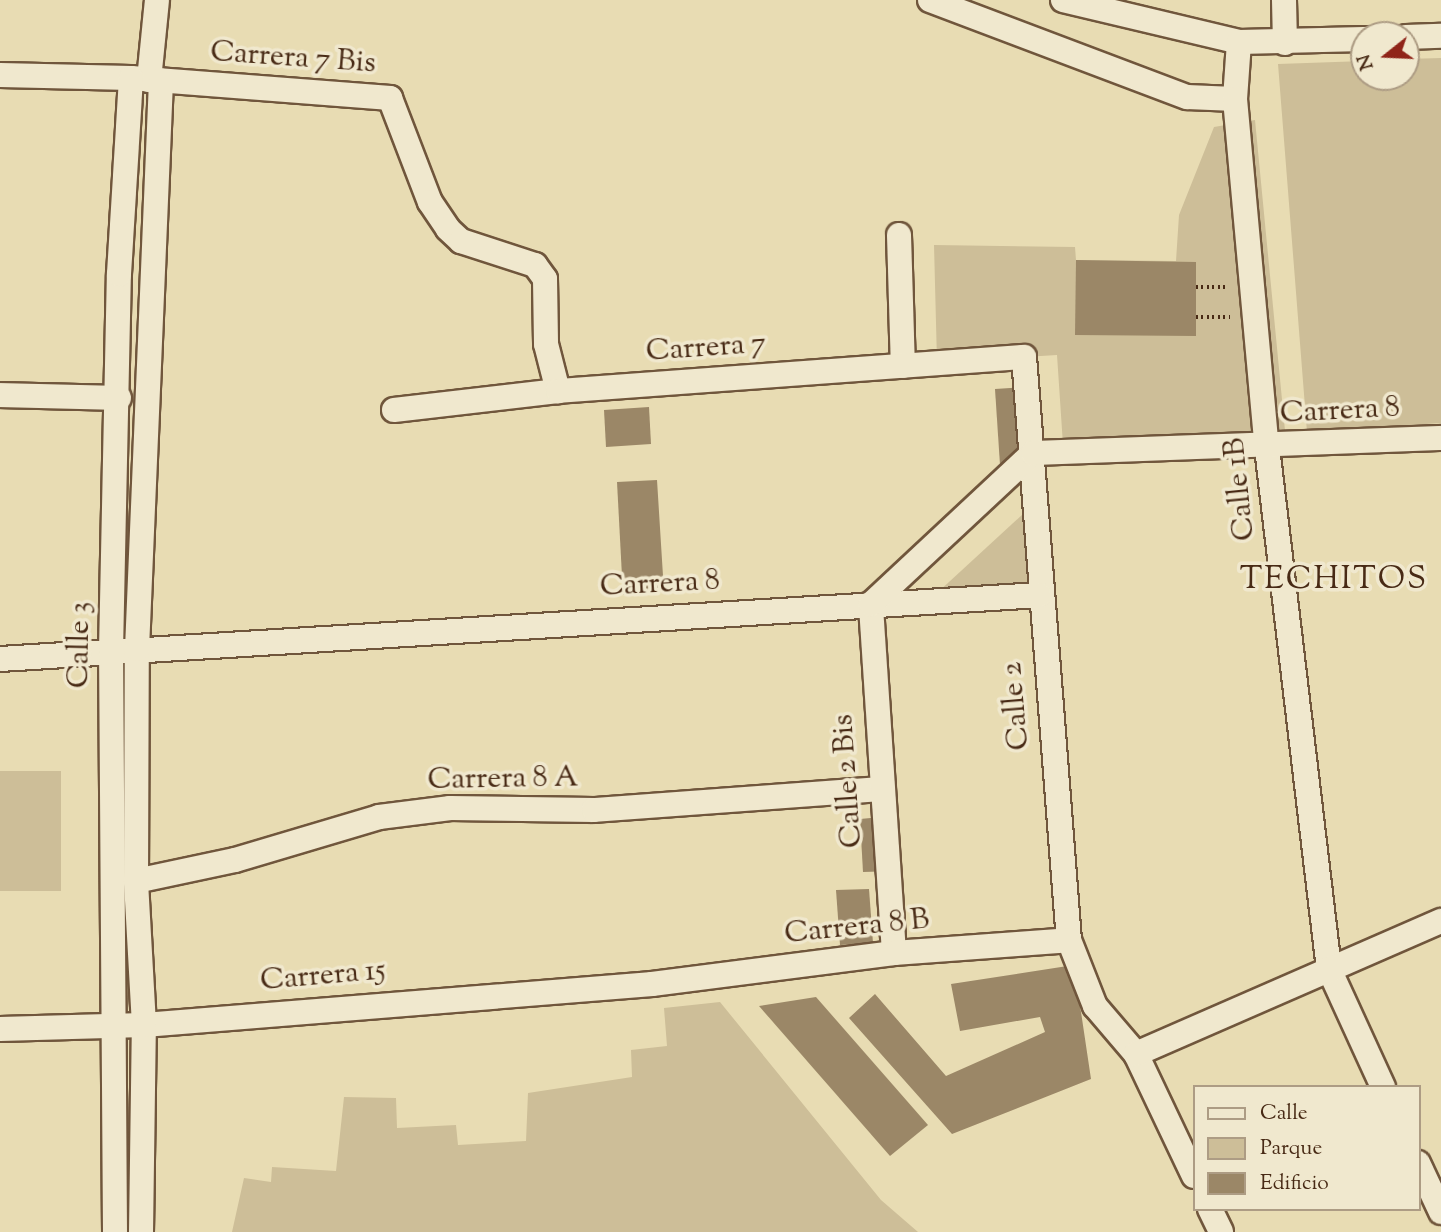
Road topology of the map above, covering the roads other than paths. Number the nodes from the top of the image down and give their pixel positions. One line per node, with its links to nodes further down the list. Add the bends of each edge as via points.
1 (157, 0): 12 (street, Calle 3)
2 (930, 0): 13 (street, via 1187,97)
3 (1063, 0): 5 (street)
4 (1284, 0): 10 (street)
5 (1140, 9): 9 (street)
6 (1441, 36): 7 (street)
7 (1420, 37)
8 (1350, 40): 10 (street)
9 (1239, 42): 10 (street); 13 (street, Calle 1B)
10 (1285, 43)
11 (0, 75): 12 (street)
12 (147, 80): 17 (street, Carrera 7 Bis, via 390,98 430,202 448,229 461,241 535,265 545,279 546,344); 19 (street, Calle 3, via 119,274); 26 (street, Calle 3)
13 (1235, 99): 22 (street, Calle 1B)
14 (900, 235): 16 (street)
15 (1024, 357): 16 (street, Carrera 7); 23 (street, Calle 2)
16 (903, 366): 17 (street, Carrera 7)
17 (558, 391): 20 (street, Carrera 7)
18 (0, 395): 19 (street)
19 (119, 398): 27 (street, Calle 3)
20 (394, 410)
21 (1441, 438): 22 (street, Carrera 8)
22 (1267, 447): 23 (street, Carrera 8); 34 (street, Calle 1B)
23 (1033, 453): 24 (street, Calle 2); 25 (street)
24 (1039, 595): 25 (street, Carrera 8); 32 (street, Calle 2)
25 (871, 604): 26 (street, Carrera 8); 29 (street, Calle 2 Bis)
26 (137, 649): 27 (street, Carrera 8); 30 (street, Calle 3)
27 (111, 651): 28 (street, Carrera 8); 37 (street, Calle 3)
28 (0, 659)
29 (879, 789): 30 (street, Carrera 8 A, via 594,810 450,808 379,817 235,860); 33 (street, Calle 2 Bis)
30 (136, 881): 36 (street, Calle 3)
31 (1441, 921): 34 (street)
32 (1069, 940): 33 (street, Carrera 8 B); 39 (street, Calle 2, via 1095,1006)
33 (894, 953): 35 (street, Carrera 8 B)
34 (1329, 969): 39 (street); 40 (street, Calle 1B)
35 (652, 984): 36 (street, Carrera 15)
36 (144, 1025): 37 (street, Carrera 15); 46 (street, Calle 3)
37 (115, 1027): 38 (street, Carrera 15); 45 (street, Calle 3)
38 (0, 1029)
39 (1136, 1054): 42 (street, Calle 2)
40 (1382, 1085)
41 (1420, 1167): 44 (street)
42 (1192, 1172)
43 (1211, 1211): 47 (street)
44 (1441, 1212)
45 (115, 1232)
46 (141, 1232)
47 (1221, 1232)

